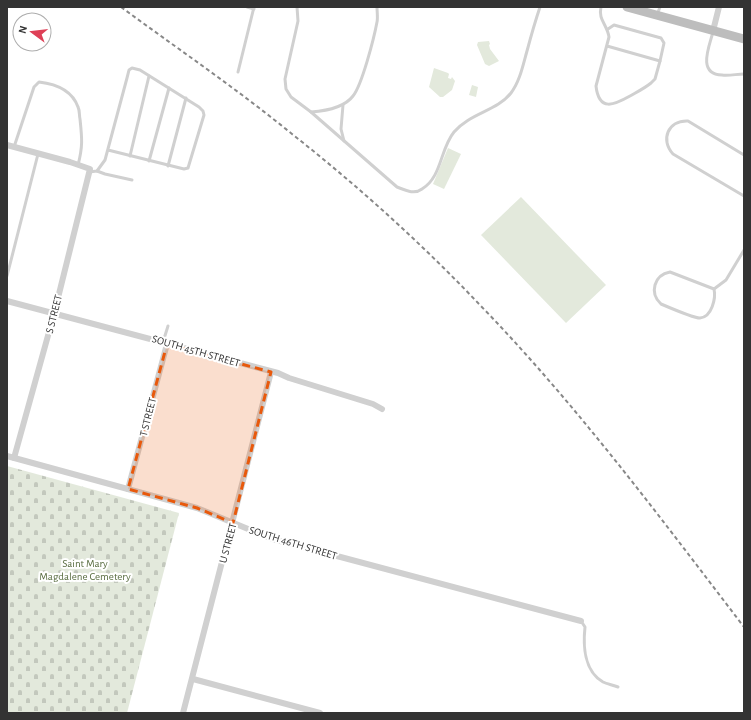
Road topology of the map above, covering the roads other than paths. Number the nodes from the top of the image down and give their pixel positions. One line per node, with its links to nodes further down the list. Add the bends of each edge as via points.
1 (247, 7): 8 (lane)
2 (298, 7): 21 (lane, via 298,21 285,78 286,89 291,97)
3 (377, 7): 20 (lane, via 378,21 360,82 353,96)
4 (540, 7): 22 (lane, via 521,75 511,93 501,102 466,120 453,133 436,173 430,183 421,190 410,192 397,187)
5 (601, 7): 10 (lane, via 600,18)
6 (627, 7): 9 (street)
7 (719, 7): 11 (street)
8 (254, 8): 15 (lane)
9 (659, 11): 11 (street)
10 (608, 29): 13 (lane); 14 (lane, via 614,25 661,38 664,43)
11 (713, 31): 12 (street); 16 (lane, via 706,62 708,68 716,74)
12 (744, 39)
13 (607, 46): 14 (lane); 14 (lane, via 596,86 598,98 606,104 617,103 651,83 655,79)
14 (660, 61)
15 (238, 72)
16 (744, 74)
17 (149, 76): 18 (lane); 25 (lane, via 140,70 129,70); 28 (lane)
18 (169, 88): 19 (lane); 29 (lane)
19 (186, 98): 31 (lane); 31 (lane, via 199,107 204,115 188,168)
20 (343, 105): 21 (lane); 22 (lane)
21 (311, 112): 22 (lane)
22 (344, 141)
23 (7, 145): 24 (street)
24 (14, 147): 26 (street); 30 (lane, via 34,87 39,82 48,83 72,94 79,108 82,151)
25 (108, 150): 28 (lane); 33 (lane)
26 (38, 154): 30 (street); 37 (lane)
27 (744, 155): 35 (lane, via 688,121 674,125 667,134 667,145 673,154)
28 (130, 156): 29 (lane)
29 (149, 161): 31 (lane)
30 (78, 165): 32 (street)
31 (168, 166)
32 (89, 171): 33 (lane); 40 (street, S STREET)
33 (97, 171): 34 (lane)
34 (132, 180)
35 (744, 196)
36 (744, 250): 38 (lane, via 726,280)
37 (7, 276)
38 (714, 289): 38 (lane, via 670,272 658,278 654,291 661,304 700,318 712,308 715,299)
39 (7, 301): 40 (street, SOUTH 45TH STREET)
40 (54, 314): 42 (street, SOUTH 45TH STREET); 46 (street, S STREET)
41 (168, 326): 42 (lane)
42 (165, 343): 43 (street, SOUTH 45TH STREET); 47 (street, T STREET)
43 (271, 372): 44 (street, SOUTH 45TH STREET); 48 (street, U STREET)
44 (382, 409)
45 (7, 456): 46 (street, SOUTH 46TH STREET)
46 (14, 458): 47 (street, SOUTH 46TH STREET)
47 (128, 489): 48 (street, SOUTH 46TH STREET, via 197,508)
48 (233, 523): 49 (street, SOUTH 46TH STREET, via 273,539); 50 (street, U STREET)
49 (581, 621): 51 (lane, via 585,626 584,643 590,668 603,682)
50 (193, 679): 52 (street, U STREET); 53 (street)
51 (618, 687)
52 (183, 713)
53 (320, 713)

